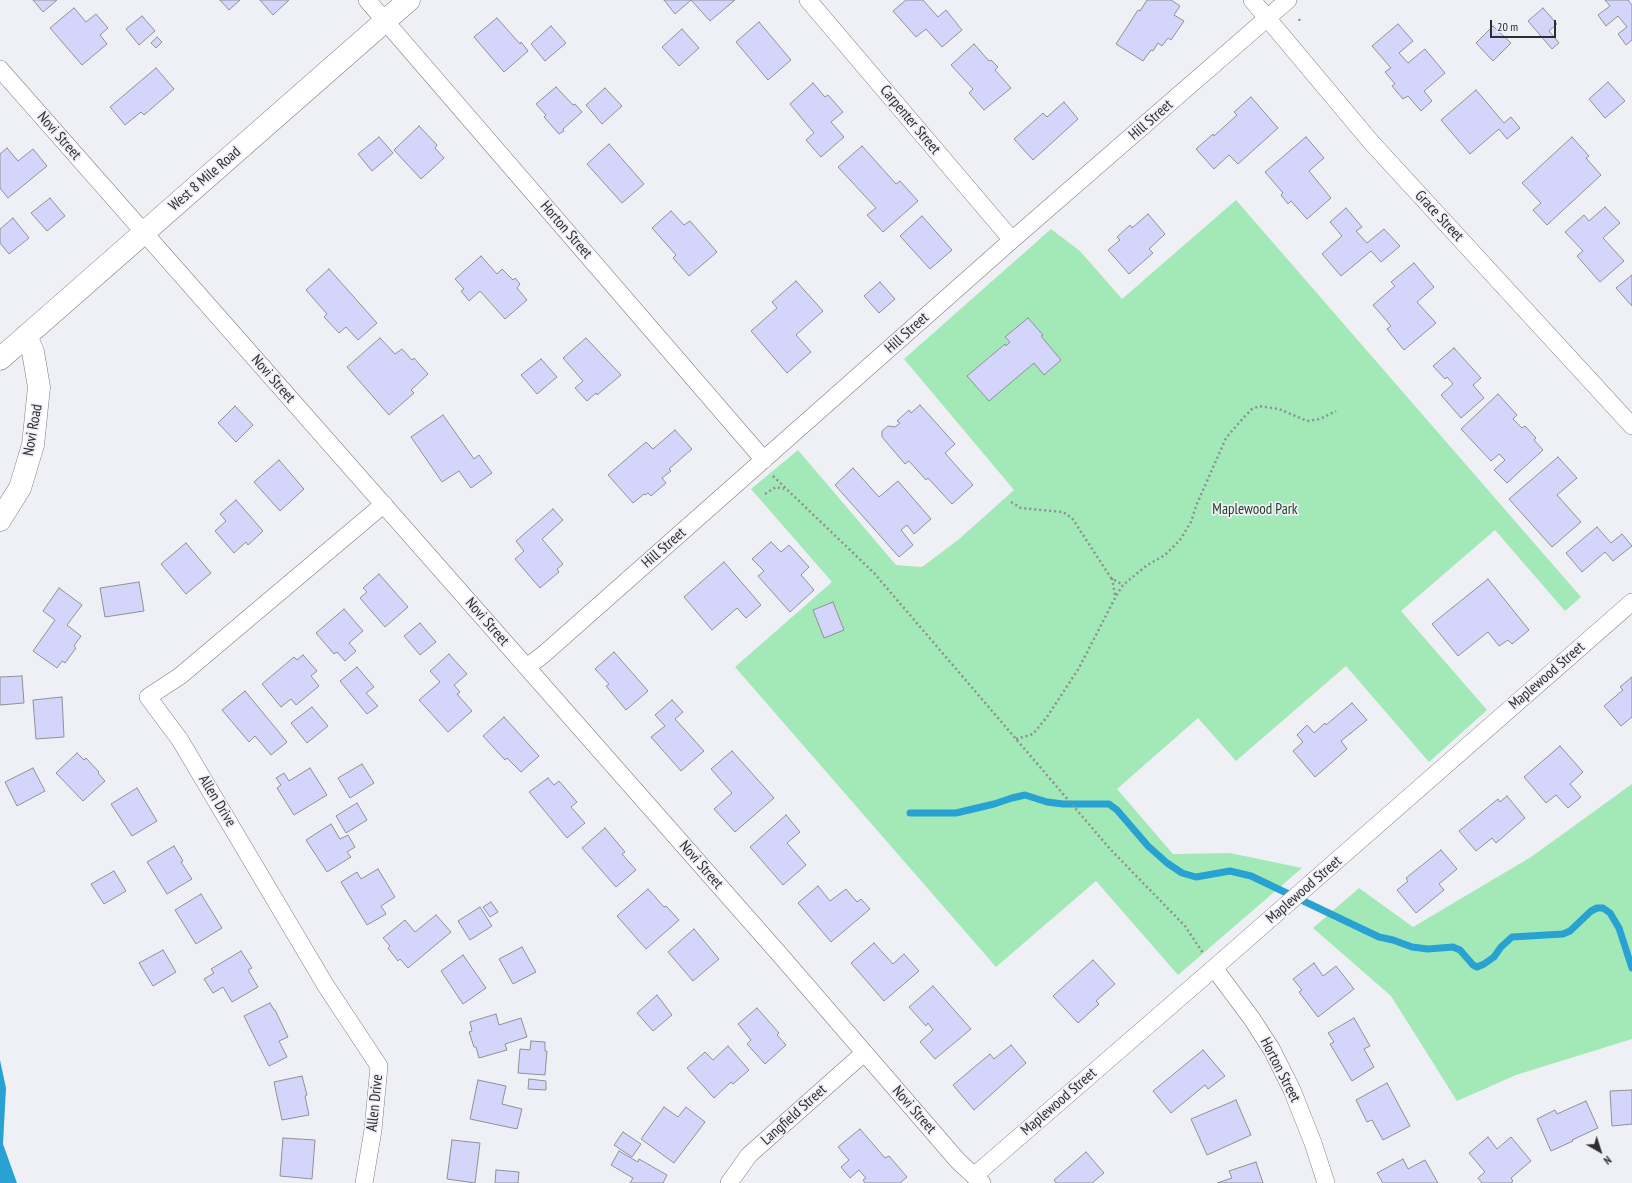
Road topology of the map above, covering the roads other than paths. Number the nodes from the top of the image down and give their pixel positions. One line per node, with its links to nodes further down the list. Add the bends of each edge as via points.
1 (367, 0): 7 (street, Horton Street)
2 (409, 0): 7 (main road, West 8 Mile Road)
3 (808, 0): 10 (street, Carpenter Street)
4 (1252, 0): 6 (street, Grace Street)
5 (1288, 0): 6 (street, Hill Street)
6 (1268, 18): 10 (street, Hill Street); 13 (street, Grace Street, via 1371,142)
7 (386, 21): 9 (main road, West 8 Mile Road); 14 (street, Horton Street)
8 (1, 72): 9 (street, Novi Street)
9 (144, 232): 11 (main road, West 8 Mile Road); 15 (street, Novi Street)
10 (1012, 240): 14 (street, Hill Street)
11 (26, 336): 12 (main road, West 8 Mile Road); 16 (main road, Novi Road, via 33,352 39,387 33,446 20,488)
12 (0, 358)
13 (1632, 426)
14 (764, 460): 18 (street, Hill Street)
15 (384, 504): 18 (street, Novi Street); 22 (street, Allen Drive, via 180,676 148,698 180,740 326,986 379,1066 373,1130)
16 (0, 520)
17 (1632, 602): 19 (street, Maplewood Street)
18 (527, 668): 20 (street, Novi Street)
19 (1214, 968): 21 (street, Maplewood Street); 24 (street, Horton Street, via 1272,1050 1292,1090)
20 (864, 1053): 21 (street, Novi Street, via 958,1161); 23 (street, Langfield Street, via 749,1155)
21 (978, 1179)
22 (364, 1183)
23 (729, 1183)
24 (1326, 1183)

